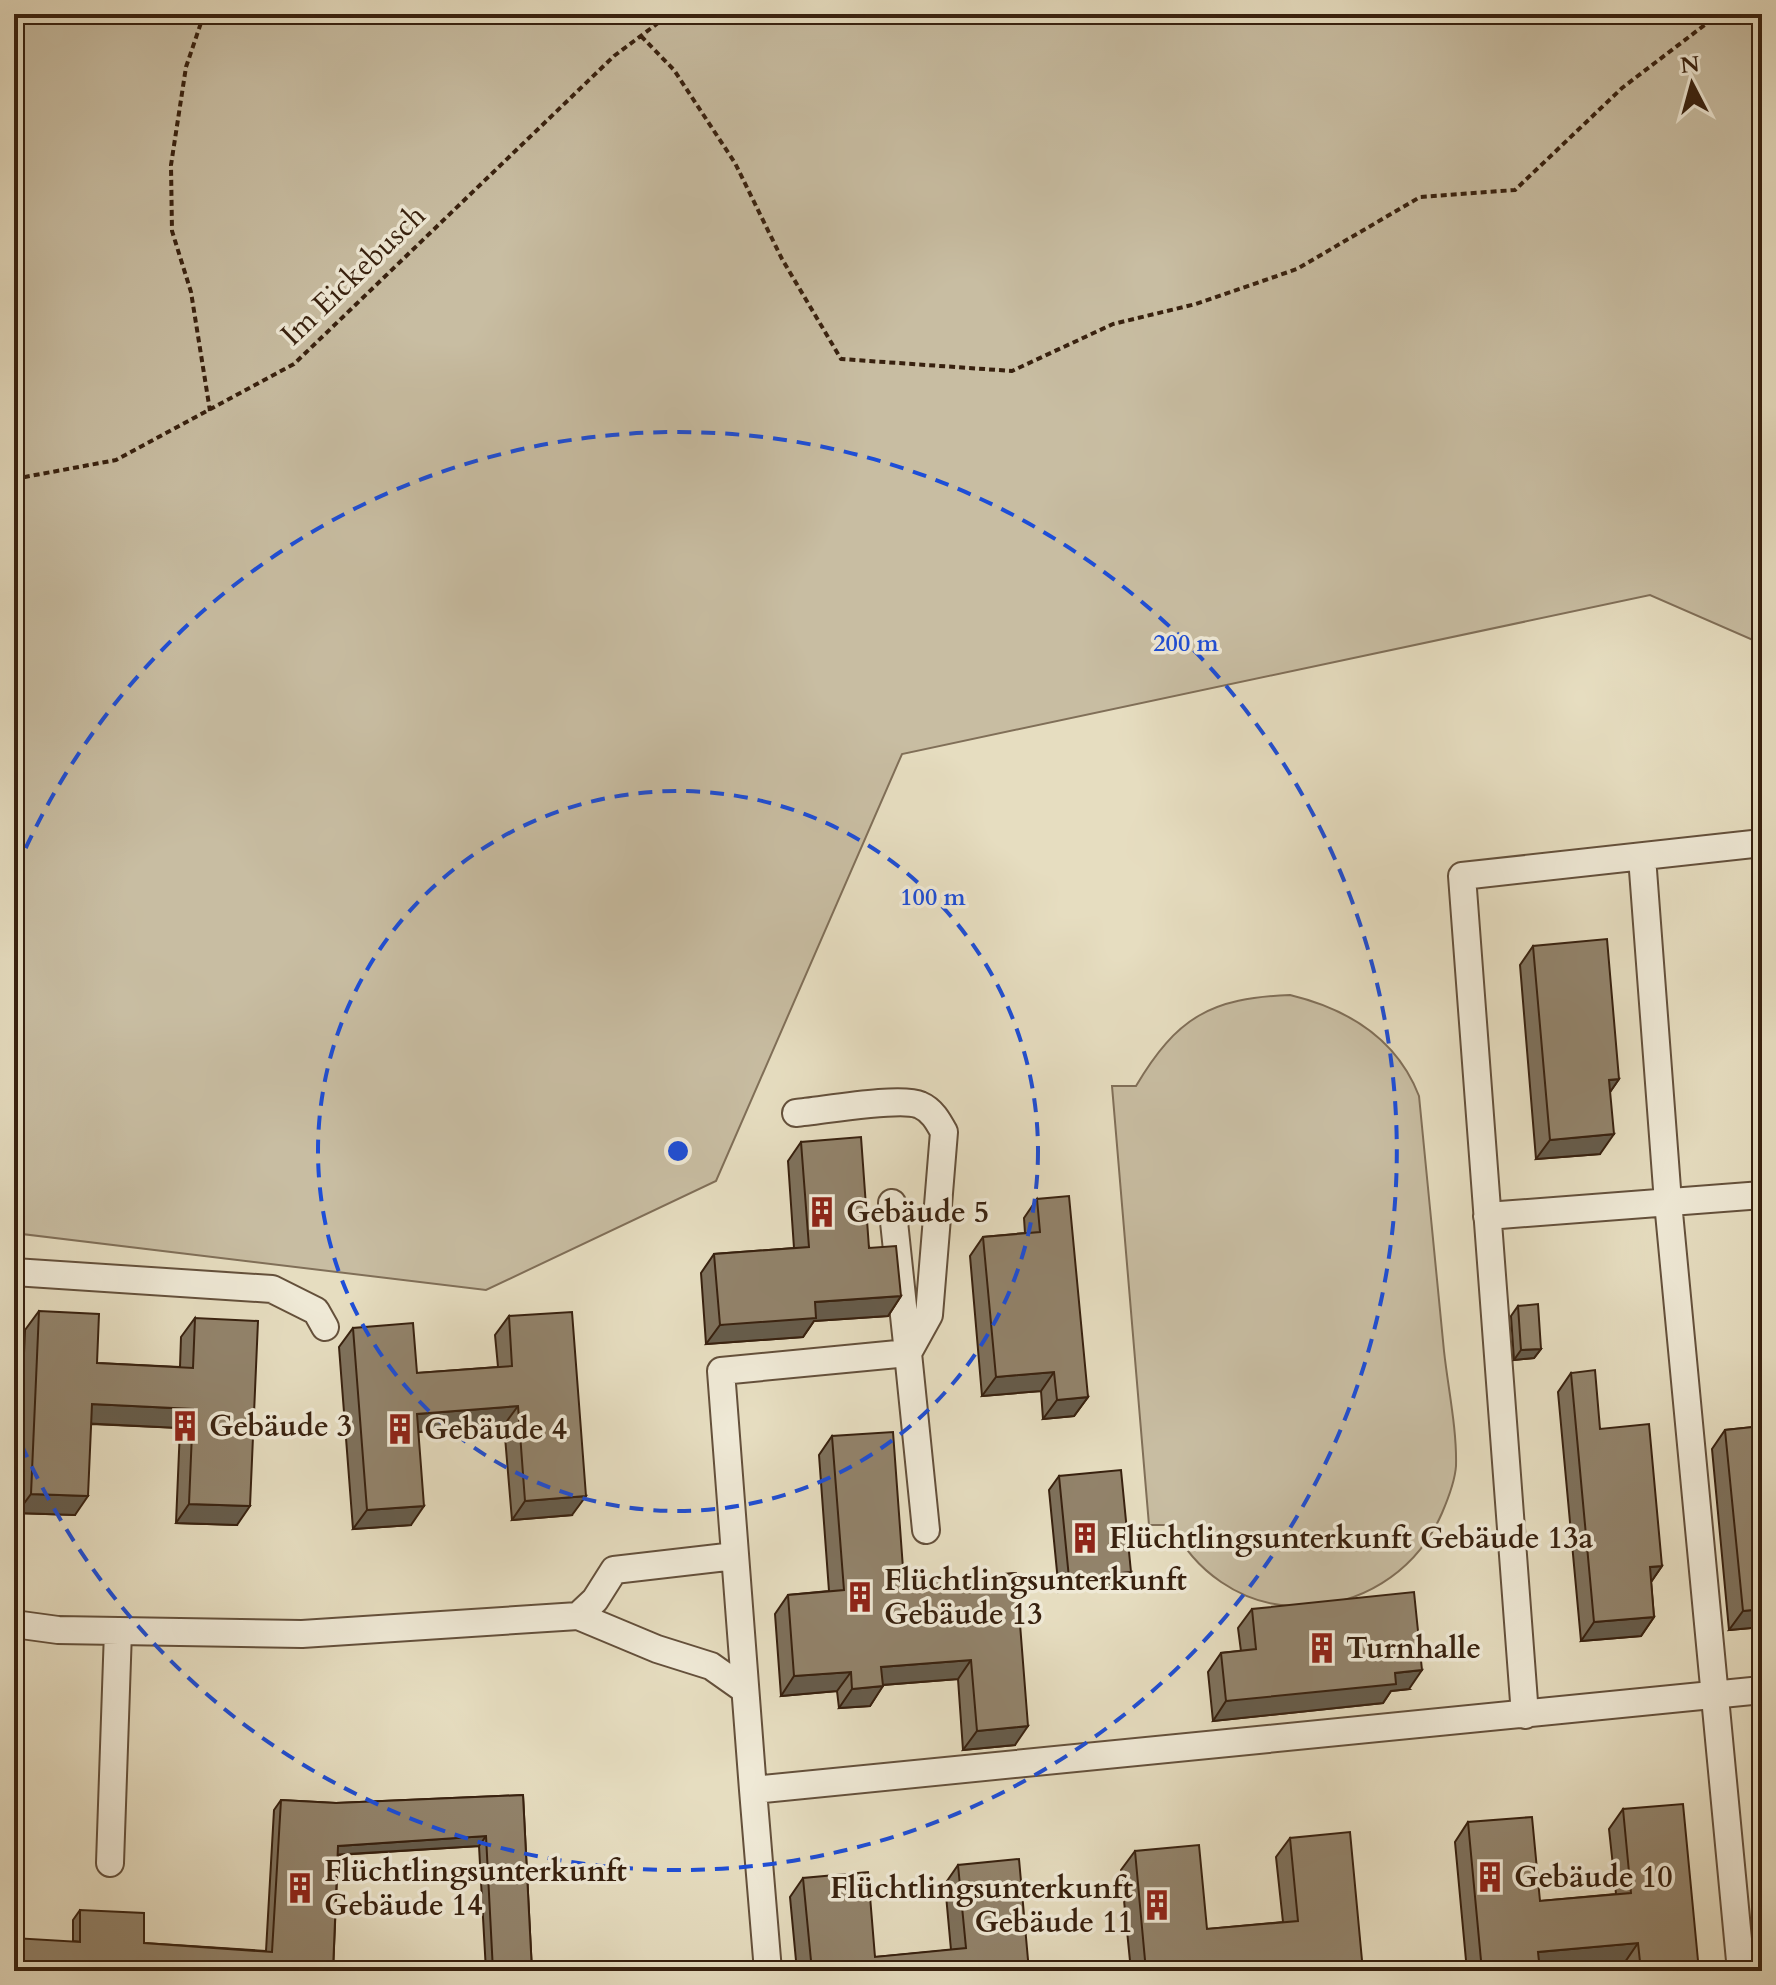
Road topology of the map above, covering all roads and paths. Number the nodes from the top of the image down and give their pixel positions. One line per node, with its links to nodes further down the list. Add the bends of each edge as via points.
1 (204, 14): 5 (path, via 186,67 171,165 172,231 191,292)
2 (670, 14): 4 (path, Im Eickebusch)
3 (1719, 14): 4 (path, via 1622,88 1515,190 1420,197 1297,269 1196,304 1113,324 1012,371 841,359 782,259 735,163 674,70)
4 (641, 36): 5 (path, Im Eickebusch, via 614,56 294,364)
5 (210, 412): 6 (path, Im Eickebusch, via 116,460)
6 (14, 479)
7 (1762, 843): 8 (lane)
8 (1642, 857): 11 (lane); 13 (lane, via 1462,876)
9 (796, 1113): 16 (lane, via 919,1104 944,1132 929,1315)
10 (1762, 1195): 11 (lane)
11 (1668, 1202): 13 (lane); 24 (lane)
12 (892, 1203): 16 (lane)
13 (1487, 1216): 25 (lane)
14 (14, 1272): 15 (lane, via 272,1289 316,1311)
15 (325, 1327)
16 (908, 1353): 17 (lane); 18 (lane, via 721,1371)
17 (926, 1530)
18 (735, 1556): 19 (lane, via 614,1570); 22 (lane)
19 (578, 1616): 21 (lane, via 302,1634); 22 (lane, via 711,1666)
20 (14, 1624): 21 (lane)
21 (118, 1631): 27 (lane)
22 (745, 1690): 26 (lane)
23 (1762, 1690): 24 (lane)
24 (1715, 1695): 25 (lane); 29 (lane)
25 (1525, 1715): 26 (lane)
26 (753, 1790): 28 (lane)
27 (110, 1863)
28 (768, 1971)
29 (1741, 1971)

